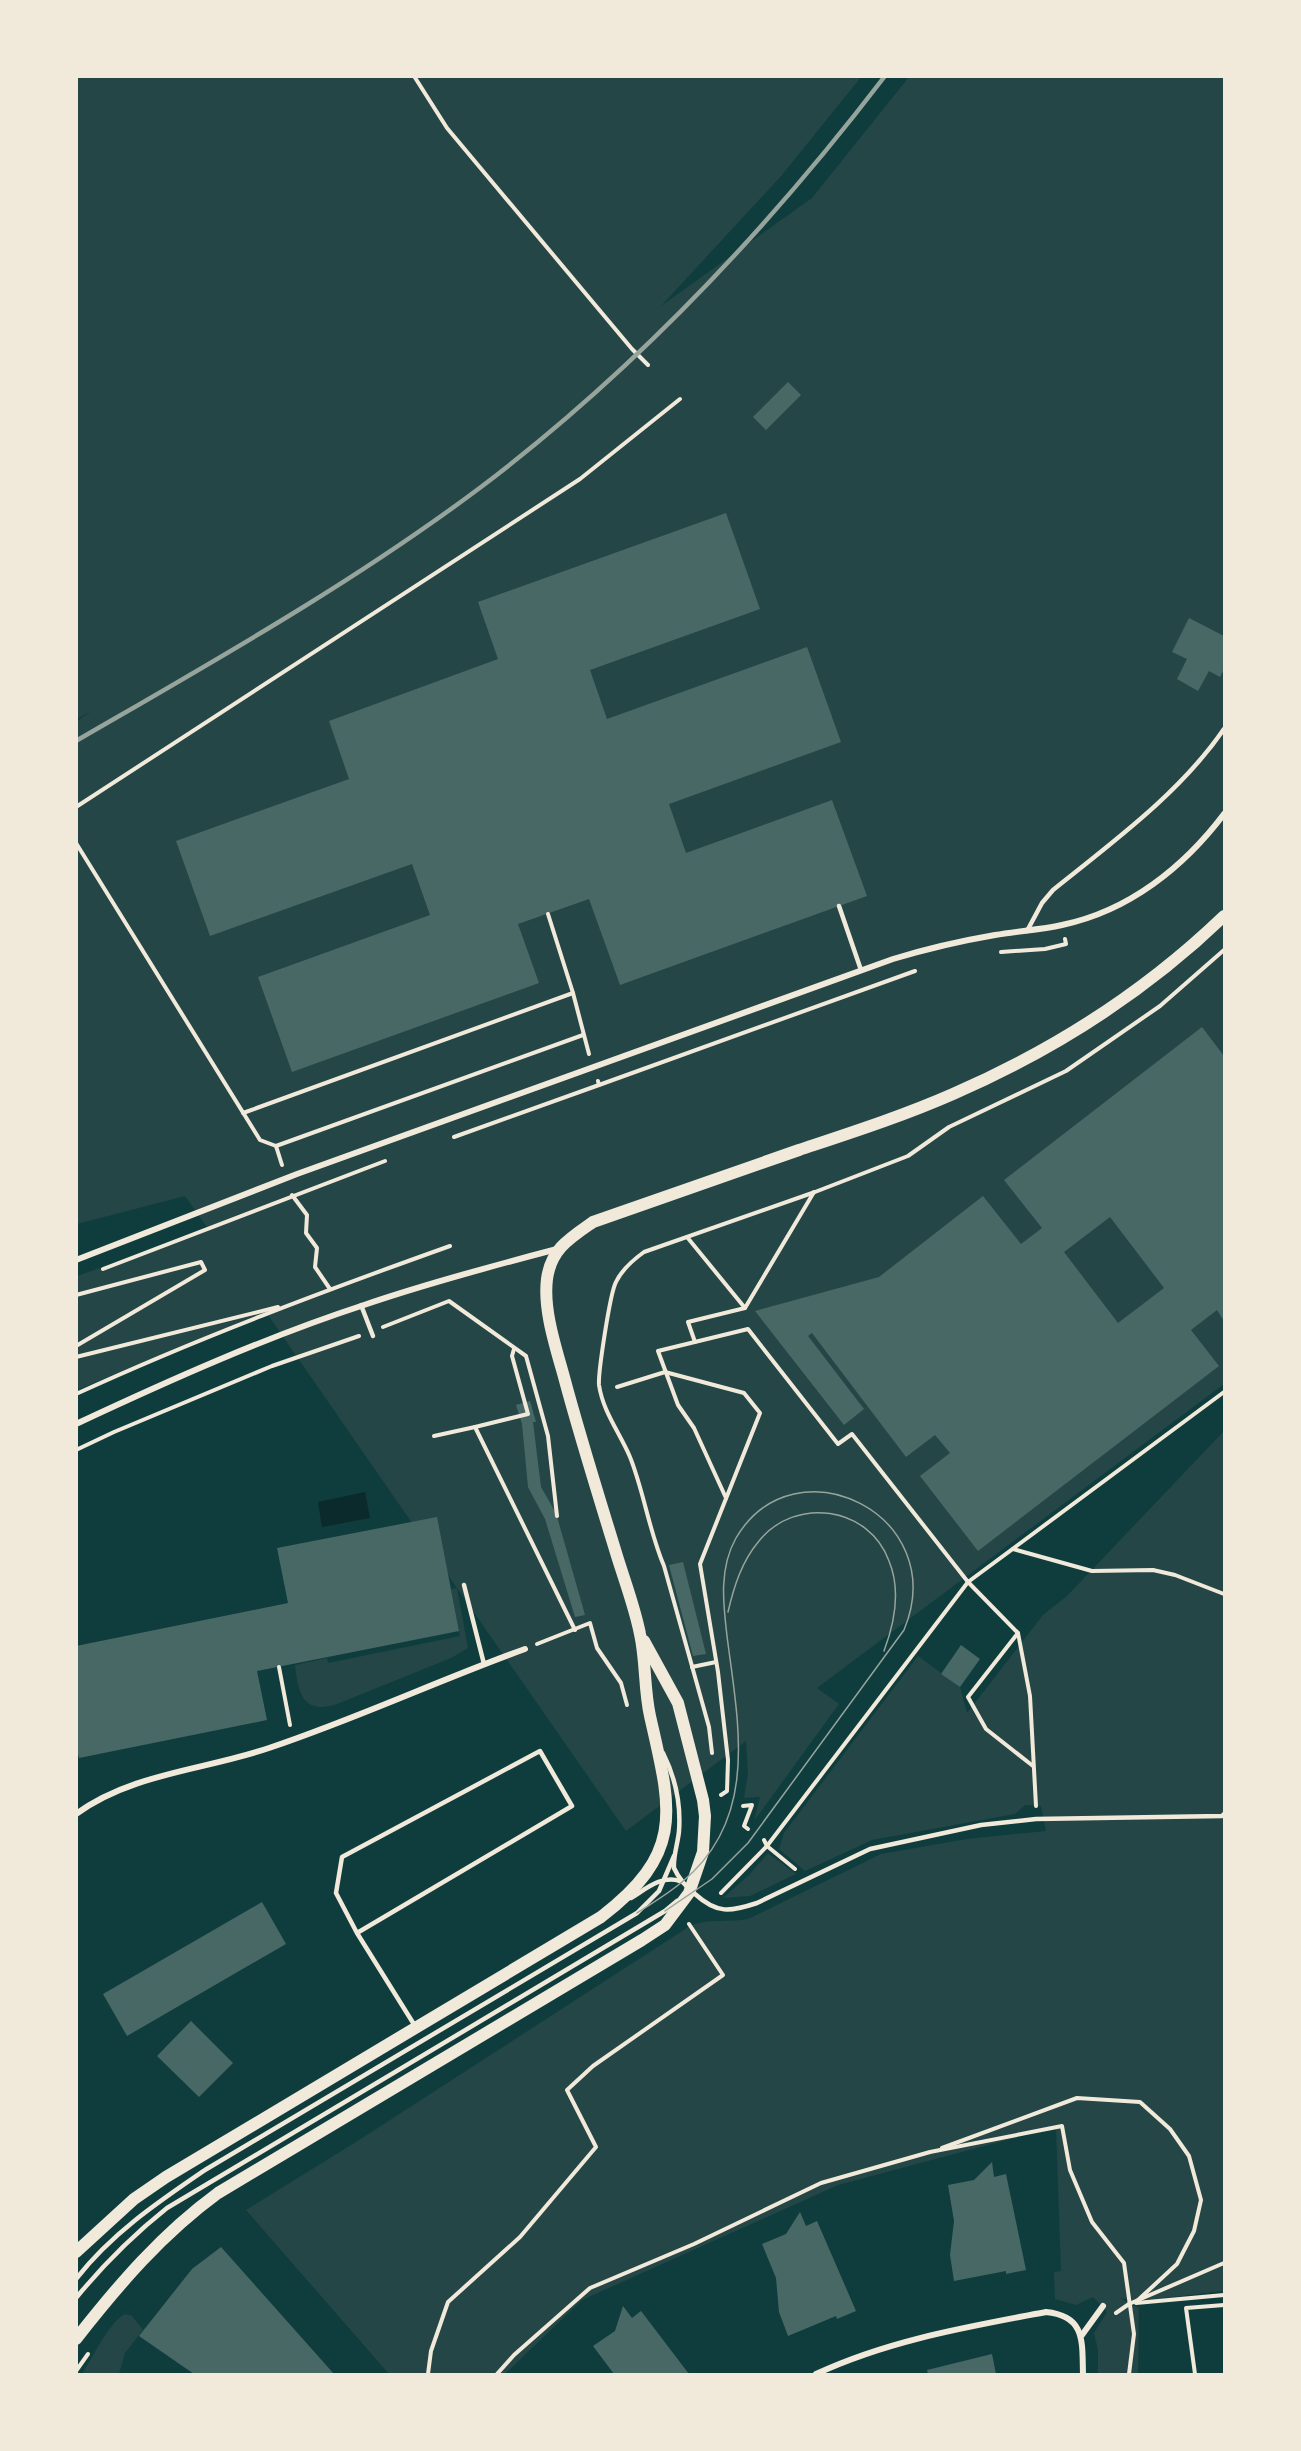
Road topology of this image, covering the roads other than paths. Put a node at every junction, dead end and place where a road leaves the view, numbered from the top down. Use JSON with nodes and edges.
{"nodes":[{"id":1,"x":1224,"y":729,"type":"edge"},
{"id":2,"x":1224,"y":814,"type":"edge"},
{"id":3,"x":839,"y":906,"type":"dead end"},
{"id":4,"x":1224,"y":916,"type":"edge"},
{"id":5,"x":1027,"y":931,"type":"junction"},
{"id":6,"x":861,"y":970,"type":"junction"},
{"id":7,"x":557,"y":1249,"type":"junction"},
{"id":8,"x":76,"y":1260,"type":"edge"},
{"id":9,"x":361,"y":1305,"type":"junction"},
{"id":10,"x":372,"y":1334,"type":"road end"},
{"id":11,"x":76,"y":1424,"type":"edge"},
{"id":12,"x":464,"y":1585,"type":"dead end"},
{"id":13,"x":640,"y":1635,"type":"junction"},
{"id":14,"x":525,"y":1648,"type":"road end"},
{"id":15,"x":484,"y":1664,"type":"junction"},
{"id":16,"x":657,"y":1739,"type":"junction"},
{"id":17,"x":76,"y":1814,"type":"edge"},
{"id":18,"x":1224,"y":1814,"type":"edge"},
{"id":19,"x":674,"y":1856,"type":"junction"},
{"id":20,"x":663,"y":1880,"type":"junction"},
{"id":21,"x":689,"y":1885,"type":"junction"},
{"id":22,"x":601,"y":1917,"type":"junction"},
{"id":23,"x":357,"y":1934,"type":"junction"},
{"id":24,"x":416,"y":2029,"type":"junction"},
{"id":25,"x":76,"y":2252,"type":"edge"},
{"id":26,"x":76,"y":2279,"type":"edge"},
{"id":27,"x":76,"y":2298,"type":"edge"},
{"id":28,"x":1103,"y":2306,"type":"dead end"},
{"id":29,"x":1082,"y":2335,"type":"junction"},
{"id":30,"x":76,"y":2339,"type":"edge"},
{"id":31,"x":816,"y":2374,"type":"edge"},
{"id":32,"x":1083,"y":2374,"type":"edge"}],
"edges":[{"from":1,"to":5,"type":"lane"},
{"from":2,"to":5,"type":"street"},
{"from":3,"to":6,"type":"lane"},
{"from":4,"to":7,"type":"main road"},
{"from":5,"to":6,"type":"street"},
{"from":6,"to":8,"type":"street"},
{"from":7,"to":9,"type":"street"},
{"from":7,"to":13,"type":"main road"},
{"from":9,"to":10,"type":"lane"},
{"from":9,"to":11,"type":"street"},
{"from":12,"to":15,"type":"lane"},
{"from":13,"to":16,"type":"main road"},
{"from":13,"to":21,"type":"main road"},
{"from":14,"to":15,"type":"street"},
{"from":15,"to":17,"type":"street"},
{"from":16,"to":19,"type":"lane"},
{"from":16,"to":22,"type":"main road"},
{"from":18,"to":21,"type":"lane"},
{"from":19,"to":20,"type":"lane"},
{"from":19,"to":21,"type":"lane"},
{"from":20,"to":21,"type":"lane"},
{"from":20,"to":22,"type":"lane"},
{"from":20,"to":26,"type":"lane"},
{"from":21,"to":27,"type":"lane"},
{"from":21,"to":30,"type":"main road"},
{"from":22,"to":24,"type":"main road"},
{"from":23,"to":23,"type":"lane"},
{"from":23,"to":24,"type":"lane"},
{"from":24,"to":25,"type":"main road"},
{"from":28,"to":29,"type":"street"},
{"from":29,"to":31,"type":"street"},
{"from":29,"to":32,"type":"street"}]}
